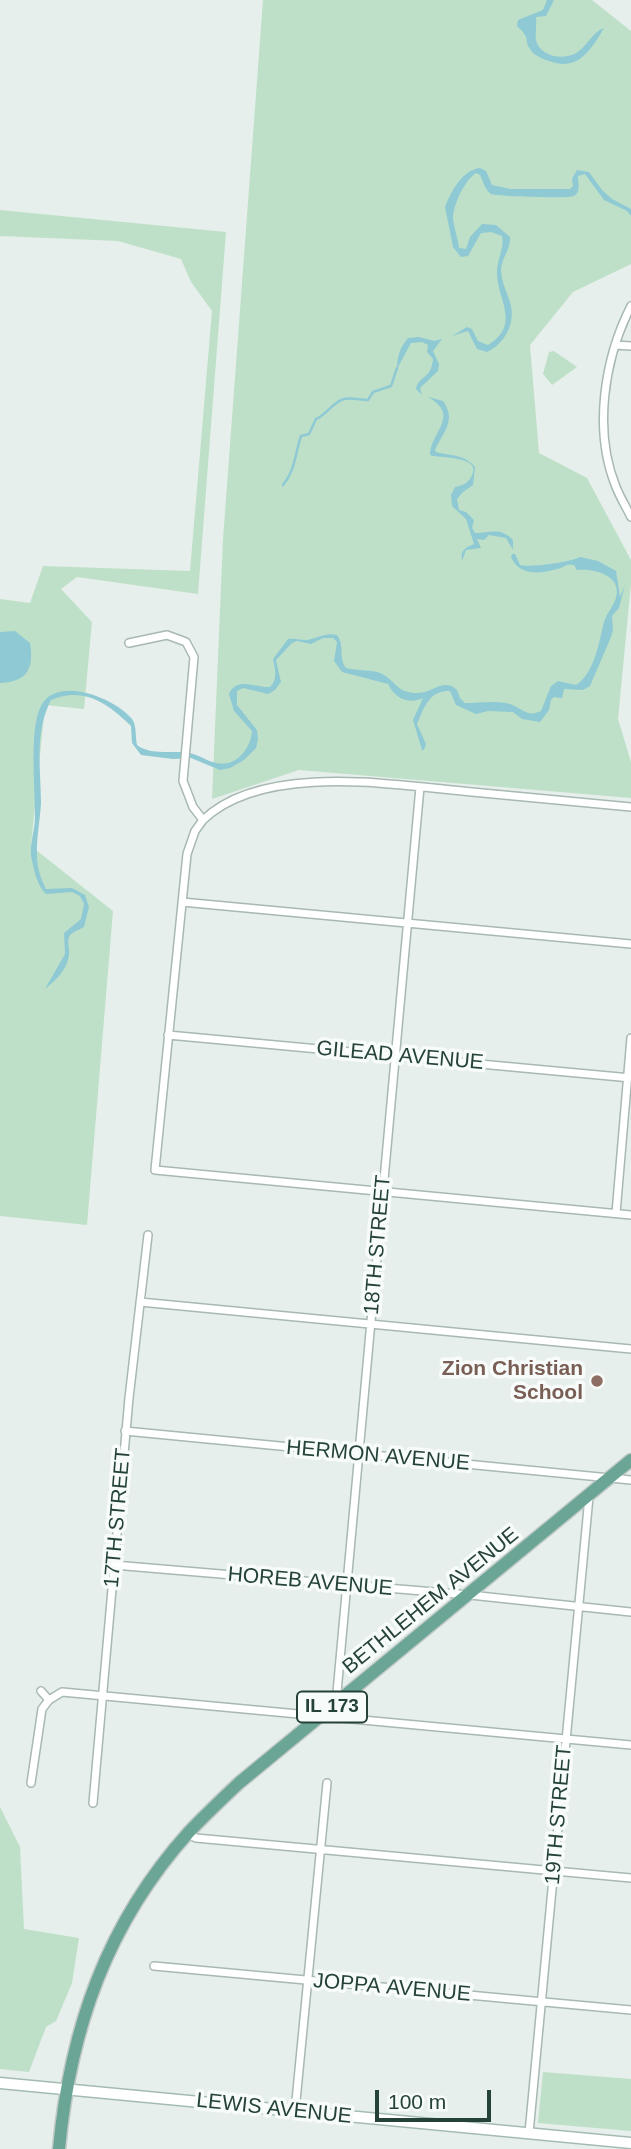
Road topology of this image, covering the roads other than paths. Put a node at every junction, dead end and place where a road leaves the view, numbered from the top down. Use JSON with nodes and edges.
{"nodes":[{"id":1,"x":631,"y":306,"type":"edge"},
{"id":2,"x":615,"y":345,"type":"junction"},
{"id":3,"x":631,"y":346,"type":"edge"},
{"id":4,"x":628,"y":503,"type":"edge"},
{"id":5,"x":631,"y":517,"type":"edge"},
{"id":6,"x":129,"y":643,"type":"dead end"},
{"id":7,"x":420,"y":787,"type":"junction"},
{"id":8,"x":631,"y":807,"type":"edge"},
{"id":9,"x":203,"y":820,"type":"junction"},
{"id":10,"x":182,"y":901,"type":"junction"},
{"id":11,"x":407,"y":923,"type":"junction"},
{"id":12,"x":631,"y":944,"type":"edge"},
{"id":13,"x":168,"y":1035,"type":"junction"},
{"id":14,"x":631,"y":1038,"type":"edge"},
{"id":15,"x":395,"y":1056,"type":"junction"},
{"id":16,"x":629,"y":1078,"type":"edge"},
{"id":17,"x":383,"y":1191,"type":"junction"},
{"id":18,"x":616,"y":1213,"type":"junction"},
{"id":19,"x":631,"y":1215,"type":"edge"},
{"id":20,"x":148,"y":1235,"type":"dead end"},
{"id":21,"x":140,"y":1302,"type":"junction"},
{"id":22,"x":370,"y":1324,"type":"junction"},
{"id":23,"x":631,"y":1349,"type":"edge"},
{"id":24,"x":125,"y":1431,"type":"junction"},
{"id":25,"x":358,"y":1454,"type":"junction"},
{"id":26,"x":631,"y":1460,"type":"edge"},
{"id":27,"x":611,"y":1478,"type":"junction"},
{"id":28,"x":631,"y":1480,"type":"edge"},
{"id":29,"x":589,"y":1496,"type":"junction"},
{"id":30,"x":114,"y":1565,"type":"junction"},
{"id":31,"x":346,"y":1585,"type":"junction"},
{"id":32,"x":470,"y":1595,"type":"junction"},
{"id":33,"x":580,"y":1607,"type":"junction"},
{"id":34,"x":631,"y":1612,"type":"edge"},
{"id":35,"x":41,"y":1691,"type":"dead end"},
{"id":36,"x":102,"y":1697,"type":"junction"},
{"id":37,"x":49,"y":1700,"type":"junction"},
{"id":38,"x":335,"y":1703,"type":"junction"},
{"id":39,"x":321,"y":1716,"type":"junction"},
{"id":40,"x":566,"y":1739,"type":"junction"},
{"id":41,"x":631,"y":1745,"type":"edge"},
{"id":42,"x":31,"y":1783,"type":"dead end"},
{"id":43,"x":327,"y":1783,"type":"dead end"},
{"id":44,"x":93,"y":1803,"type":"dead end"},
{"id":45,"x":188,"y":1834,"type":"junction"},
{"id":46,"x":321,"y":1850,"type":"junction"},
{"id":47,"x":553,"y":1871,"type":"junction"},
{"id":48,"x":631,"y":1878,"type":"edge"},
{"id":49,"x":154,"y":1966,"type":"dead end"},
{"id":50,"x":308,"y":1980,"type":"junction"},
{"id":51,"x":541,"y":2002,"type":"junction"},
{"id":52,"x":631,"y":2010,"type":"edge"},
{"id":53,"x":0,"y":2082,"type":"edge"},
{"id":54,"x":65,"y":2088,"type":"junction"},
{"id":55,"x":295,"y":2111,"type":"junction"},
{"id":56,"x":529,"y":2133,"type":"junction"},
{"id":57,"x":631,"y":2143,"type":"edge"},
{"id":58,"x":58,"y":2149,"type":"edge"}],
"edges":[{"from":1,"to":2,"type":"street"},
{"from":2,"to":3,"type":"street"},
{"from":2,"to":4,"type":"street"},
{"from":4,"to":5,"type":"street"},
{"from":6,"to":9,"type":"street"},
{"from":7,"to":8,"type":"street"},
{"from":7,"to":9,"type":"street"},
{"from":7,"to":11,"type":"street","name":"18TH STREET"},
{"from":9,"to":10,"type":"street"},
{"from":10,"to":11,"type":"street"},
{"from":10,"to":13,"type":"street"},
{"from":11,"to":12,"type":"street"},
{"from":11,"to":15,"type":"street","name":"18TH STREET"},
{"from":13,"to":15,"type":"street","name":"GILEAD AVENUE"},
{"from":13,"to":17,"type":"street"},
{"from":14,"to":16,"type":"street"},
{"from":15,"to":16,"type":"street","name":"GILEAD AVENUE"},
{"from":15,"to":17,"type":"street","name":"18TH STREET"},
{"from":16,"to":18,"type":"street"},
{"from":17,"to":18,"type":"street"},
{"from":17,"to":22,"type":"street","name":"18TH STREET"},
{"from":18,"to":19,"type":"street"},
{"from":20,"to":21,"type":"street","name":"17TH STREET"},
{"from":21,"to":22,"type":"street"},
{"from":21,"to":24,"type":"street","name":"17TH STREET"},
{"from":22,"to":23,"type":"street"},
{"from":22,"to":25,"type":"street","name":"18TH STREET"},
{"from":24,"to":25,"type":"street","name":"HERMON AVENUE"},
{"from":24,"to":30,"type":"street","name":"17TH STREET"},
{"from":25,"to":27,"type":"street","name":"HERMON AVENUE"},
{"from":25,"to":31,"type":"street","name":"18TH STREET"},
{"from":26,"to":27,"type":"main road","name":"BETHLEHEM AVENUE","number":"IL 173"},
{"from":27,"to":28,"type":"street","name":"HERMON AVENUE"},
{"from":27,"to":29,"type":"main road","name":"BETHLEHEM AVENUE","number":"IL 173"},
{"from":29,"to":32,"type":"main road","name":"BETHLEHEM AVENUE","number":"IL 173"},
{"from":29,"to":33,"type":"street","name":"19TH STREET"},
{"from":30,"to":31,"type":"street","name":"HOREB AVENUE"},
{"from":30,"to":36,"type":"street","name":"17TH STREET"},
{"from":31,"to":32,"type":"street","name":"HOREB AVENUE"},
{"from":31,"to":38,"type":"street","name":"18TH STREET"},
{"from":32,"to":33,"type":"street","name":"HOREB AVENUE"},
{"from":32,"to":38,"type":"main road","name":"BETHLEHEM AVENUE","number":"IL 173"},
{"from":33,"to":34,"type":"street","name":"HOREB AVENUE"},
{"from":33,"to":40,"type":"street","name":"19TH STREET"},
{"from":35,"to":37,"type":"street"},
{"from":36,"to":37,"type":"street"},
{"from":36,"to":39,"type":"street"},
{"from":36,"to":44,"type":"street","name":"17TH STREET"},
{"from":37,"to":42,"type":"street"},
{"from":38,"to":39,"type":"main road","name":"BETHLEHEM AVENUE","number":"IL 173"},
{"from":39,"to":40,"type":"street"},
{"from":39,"to":45,"type":"main road","name":"BETHLEHEM AVENUE","number":"IL 173"},
{"from":40,"to":41,"type":"street"},
{"from":40,"to":47,"type":"street","name":"19TH STREET"},
{"from":43,"to":46,"type":"street"},
{"from":45,"to":46,"type":"street"},
{"from":45,"to":54,"type":"main road","name":"BETHLEHEM AVENUE","number":"IL 173"},
{"from":46,"to":47,"type":"street"},
{"from":46,"to":50,"type":"street"},
{"from":47,"to":48,"type":"street"},
{"from":47,"to":51,"type":"street","name":"19TH STREET"},
{"from":49,"to":50,"type":"street","name":"JOPPA AVENUE"},
{"from":50,"to":51,"type":"street","name":"JOPPA AVENUE"},
{"from":50,"to":55,"type":"street"},
{"from":51,"to":52,"type":"street","name":"JOPPA AVENUE"},
{"from":51,"to":56,"type":"street","name":"19TH STREET"},
{"from":53,"to":54,"type":"main road","name":"LEWIS AVENUE"},
{"from":54,"to":55,"type":"main road","name":"LEWIS AVENUE"},
{"from":54,"to":58,"type":"main road","number":"IL 173"},
{"from":55,"to":56,"type":"main road","name":"LEWIS AVENUE"},
{"from":56,"to":57,"type":"main road","name":"LEWIS AVENUE"}]}
